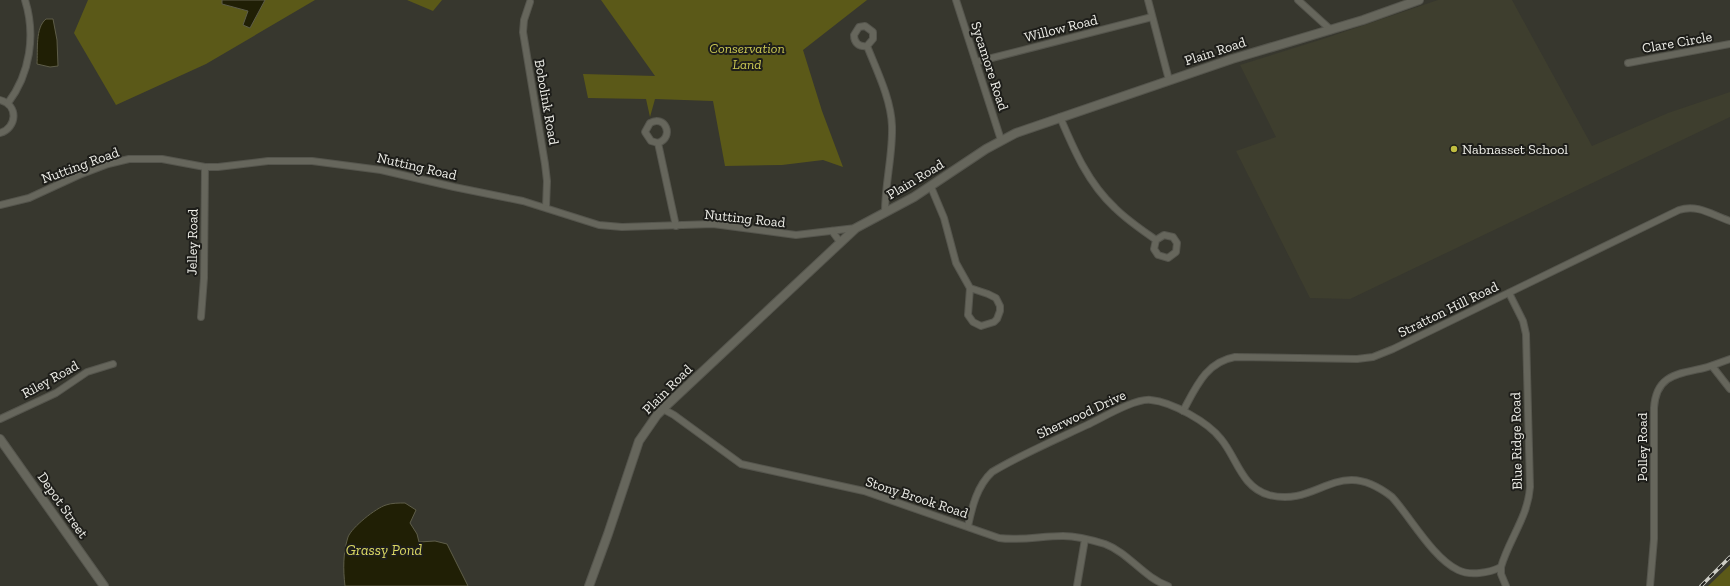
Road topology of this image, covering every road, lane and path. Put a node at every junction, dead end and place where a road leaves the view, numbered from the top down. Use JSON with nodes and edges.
{"nodes":[{"id":1,"x":25,"y":0,"type":"edge"},
{"id":2,"x":956,"y":0,"type":"edge"},
{"id":3,"x":1148,"y":0,"type":"edge"},
{"id":4,"x":1298,"y":0,"type":"edge"},
{"id":5,"x":1419,"y":0,"type":"edge"},
{"id":6,"x":530,"y":2,"type":"dead end"},
{"id":7,"x":1152,"y":17,"type":"junction"},
{"id":8,"x":1331,"y":30,"type":"junction"},
{"id":9,"x":1730,"y":44,"type":"edge"},
{"id":10,"x":867,"y":46,"type":"dead end"},
{"id":11,"x":976,"y":62,"type":"junction"},
{"id":12,"x":1628,"y":63,"type":"dead end"},
{"id":13,"x":1169,"y":80,"type":"junction"},
{"id":14,"x":0,"y":100,"type":"edge"},
{"id":15,"x":8,"y":103,"type":"junction"},
{"id":16,"x":1060,"y":117,"type":"junction"},
{"id":17,"x":0,"y":133,"type":"edge"},
{"id":18,"x":1001,"y":140,"type":"junction"},
{"id":19,"x":658,"y":142,"type":"dead end"},
{"id":20,"x":205,"y":167,"type":"junction"},
{"id":21,"x":931,"y":187,"type":"junction"},
{"id":22,"x":0,"y":205,"type":"edge"},
{"id":23,"x":546,"y":207,"type":"junction"},
{"id":24,"x":886,"y":212,"type":"junction"},
{"id":25,"x":1730,"y":221,"type":"edge"},
{"id":26,"x":676,"y":226,"type":"junction"},
{"id":27,"x":856,"y":228,"type":"junction"},
{"id":28,"x":832,"y":232,"type":"junction"},
{"id":29,"x":1156,"y":240,"type":"dead end"},
{"id":30,"x":840,"y":242,"type":"junction"},
{"id":31,"x":970,"y":288,"type":"junction"},
{"id":32,"x":1509,"y":293,"type":"junction"},
{"id":33,"x":201,"y":317,"type":"dead end"},
{"id":34,"x":1730,"y":359,"type":"edge"},
{"id":35,"x":113,"y":364,"type":"dead end"},
{"id":36,"x":1712,"y":366,"type":"junction"},
{"id":37,"x":1730,"y":389,"type":"edge"},
{"id":38,"x":663,"y":409,"type":"junction"},
{"id":39,"x":1183,"y":411,"type":"junction"},
{"id":40,"x":0,"y":419,"type":"edge"},
{"id":41,"x":0,"y":440,"type":"edge"},
{"id":42,"x":968,"y":526,"type":"junction"},
{"id":43,"x":1085,"y":539,"type":"junction"},
{"id":44,"x":1501,"y":567,"type":"junction"},
{"id":45,"x":104,"y":586,"type":"edge"},
{"id":46,"x":589,"y":586,"type":"edge"},
{"id":47,"x":1076,"y":586,"type":"edge"},
{"id":48,"x":1168,"y":586,"type":"edge"},
{"id":49,"x":1506,"y":586,"type":"edge"},
{"id":50,"x":1650,"y":586,"type":"edge"}],
"edges":[{"from":1,"to":15,"type":"street"},
{"from":2,"to":11,"type":"street","name":"Sycamore Road"},
{"from":3,"to":7,"type":"street"},
{"from":4,"to":8,"type":"street"},
{"from":5,"to":8,"type":"main road","name":"Plain Road"},
{"from":6,"to":23,"type":"street","name":"Bobolink Road"},
{"from":7,"to":11,"type":"street","name":"Willow Road"},
{"from":7,"to":13,"type":"street"},
{"from":8,"to":13,"type":"main road","name":"Plain Road"},
{"from":9,"to":12,"type":"street","name":"Clare Circle"},
{"from":10,"to":24,"type":"street"},
{"from":11,"to":18,"type":"street","name":"Sycamore Road"},
{"from":13,"to":16,"type":"main road","name":"Plain Road"},
{"from":14,"to":15,"type":"street"},
{"from":15,"to":17,"type":"street"},
{"from":16,"to":18,"type":"main road","name":"Plain Road"},
{"from":16,"to":29,"type":"street"},
{"from":18,"to":21,"type":"main road","name":"Plain Road"},
{"from":19,"to":26,"type":"street"},
{"from":20,"to":22,"type":"street","name":"Nutting Road"},
{"from":20,"to":23,"type":"street","name":"Nutting Road"},
{"from":20,"to":33,"type":"street","name":"Jelley Road"},
{"from":21,"to":24,"type":"main road","name":"Plain Road"},
{"from":21,"to":31,"type":"street"},
{"from":23,"to":26,"type":"street","name":"Nutting Road"},
{"from":24,"to":27,"type":"main road","name":"Plain Road"},
{"from":25,"to":32,"type":"street","name":"Stratton Hill Road"},
{"from":26,"to":28,"type":"street","name":"Nutting Road"},
{"from":27,"to":28,"type":"street","name":"Nutting Road"},
{"from":27,"to":30,"type":"main road","name":"Plain Road"},
{"from":28,"to":30,"type":"street"},
{"from":30,"to":38,"type":"main road","name":"Plain Road"},
{"from":31,"to":31,"type":"street"},
{"from":32,"to":39,"type":"street","name":"Stratton Hill Road"},
{"from":32,"to":44,"type":"street","name":"Blue Ridge Road"},
{"from":34,"to":36,"type":"street","name":"Polley Road"},
{"from":35,"to":40,"type":"street","name":"Riley Road"},
{"from":36,"to":37,"type":"street"},
{"from":36,"to":50,"type":"street","name":"Polley Road"},
{"from":38,"to":42,"type":"street","name":"Stony Brook Road"},
{"from":38,"to":46,"type":"main road","name":"Plain Road"},
{"from":39,"to":42,"type":"street","name":"Sherwood Drive"},
{"from":39,"to":44,"type":"street","name":"Sherwood Drive"},
{"from":41,"to":45,"type":"main road","name":"Depot Street"},
{"from":42,"to":43,"type":"street","name":"Stony Brook Road"},
{"from":43,"to":47,"type":"street"},
{"from":43,"to":48,"type":"street","name":"Stony Brook Road"},
{"from":44,"to":49,"type":"street"}]}
